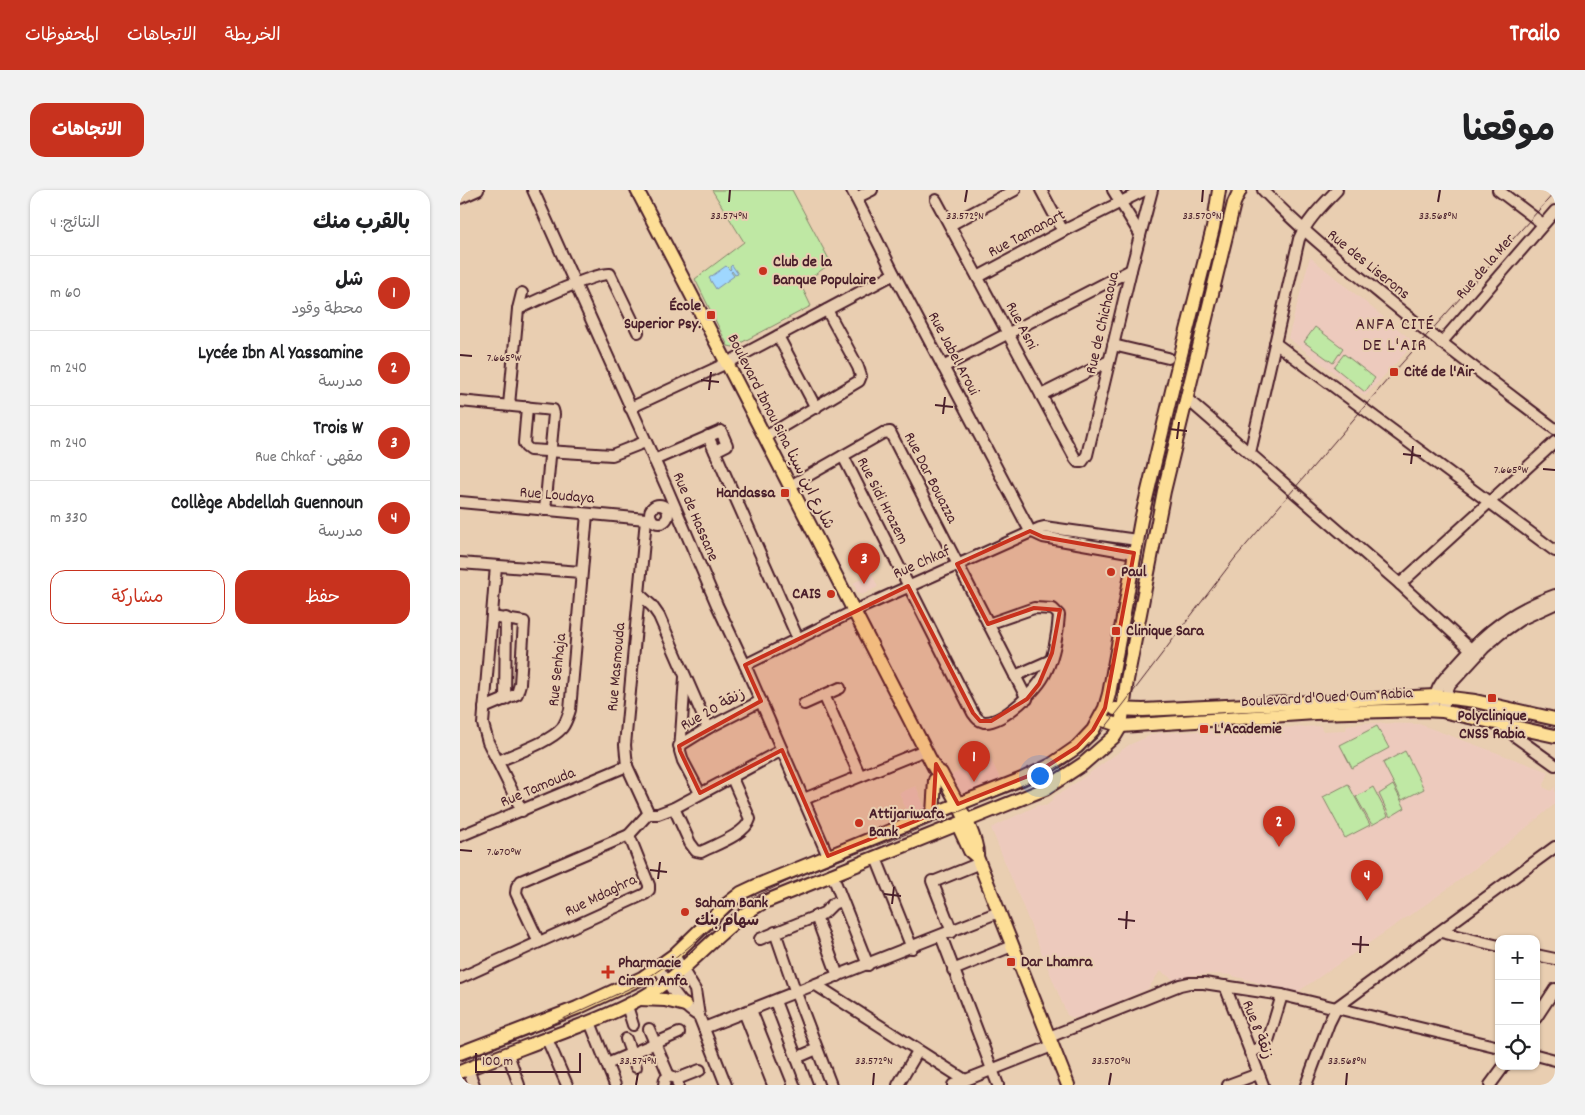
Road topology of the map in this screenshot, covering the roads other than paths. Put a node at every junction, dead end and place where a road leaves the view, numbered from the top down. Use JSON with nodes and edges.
{"nodes":[{"id":1,"x":478,"y":190,"type":"edge"},
{"id":2,"x":535,"y":190,"type":"edge"},
{"id":3,"x":637,"y":190,"type":"edge"},
{"id":4,"x":872,"y":190,"type":"edge"},
{"id":5,"x":1015,"y":190,"type":"edge"},
{"id":6,"x":1041,"y":190,"type":"edge"},
{"id":7,"x":1113,"y":190,"type":"edge"},
{"id":8,"x":1144,"y":190,"type":"edge"},
{"id":9,"x":1152,"y":190,"type":"edge"},
{"id":10,"x":1240,"y":190,"type":"edge"},
{"id":11,"x":1263,"y":190,"type":"edge"},
{"id":12,"x":1337,"y":190,"type":"edge"},
{"id":13,"x":1498,"y":190,"type":"edge"},
{"id":14,"x":1221,"y":193,"type":"edge"},
{"id":15,"x":854,"y":194,"type":"edge"},
{"id":16,"x":460,"y":198,"type":"edge"},
{"id":17,"x":936,"y":200,"type":"dead end"},
{"id":18,"x":1120,"y":202,"type":"junction"},
{"id":19,"x":1555,"y":211,"type":"edge"},
{"id":20,"x":1544,"y":224,"type":"junction"},
{"id":21,"x":950,"y":225,"type":"junction"},
{"id":22,"x":1303,"y":230,"type":"junction"},
{"id":23,"x":1064,"y":231,"type":"junction"},
{"id":24,"x":1140,"y":234,"type":"junction"},
{"id":25,"x":1131,"y":270,"type":"junction"},
{"id":26,"x":894,"y":274,"type":"junction"},
{"id":27,"x":978,"y":277,"type":"junction"},
{"id":28,"x":576,"y":284,"type":"junction"},
{"id":29,"x":522,"y":293,"type":"dead end"},
{"id":30,"x":518,"y":308,"type":"junction"},
{"id":31,"x":827,"y":310,"type":"junction"},
{"id":32,"x":638,"y":332,"type":"dead end"},
{"id":33,"x":1008,"y":333,"type":"junction"},
{"id":34,"x":778,"y":336,"type":"junction"},
{"id":35,"x":1275,"y":343,"type":"junction"},
{"id":36,"x":1441,"y":343,"type":"junction"},
{"id":37,"x":1113,"y":345,"type":"junction"},
{"id":38,"x":1168,"y":358,"type":"dead end"},
{"id":39,"x":1109,"y":361,"type":"junction"},
{"id":40,"x":727,"y":363,"type":"junction"},
{"id":41,"x":943,"y":367,"type":"junction"},
{"id":42,"x":1041,"y":395,"type":"junction"},
{"id":43,"x":1186,"y":398,"type":"junction"},
{"id":44,"x":460,"y":401,"type":"edge"},
{"id":45,"x":509,"y":405,"type":"junction"},
{"id":46,"x":527,"y":407,"type":"junction"},
{"id":47,"x":630,"y":408,"type":"junction"},
{"id":48,"x":816,"y":408,"type":"junction"},
{"id":49,"x":1555,"y":429,"type":"edge"},
{"id":50,"x":765,"y":437,"type":"junction"},
{"id":51,"x":646,"y":442,"type":"junction"},
{"id":52,"x":1555,"y":442,"type":"edge"},
{"id":53,"x":711,"y":443,"type":"junction"},
{"id":54,"x":550,"y":451,"type":"junction"},
{"id":55,"x":1250,"y":453,"type":"junction"},
{"id":56,"x":842,"y":456,"type":"junction"},
{"id":57,"x":654,"y":460,"type":"junction"},
{"id":58,"x":1082,"y":462,"type":"joint"},
{"id":59,"x":790,"y":486,"type":"junction"},
{"id":60,"x":460,"y":502,"type":"edge"},
{"id":61,"x":1489,"y":502,"type":"junction"},
{"id":62,"x":671,"y":509,"type":"junction"},
{"id":63,"x":544,"y":510,"type":"junction"},
{"id":64,"x":587,"y":514,"type":"junction"},
{"id":65,"x":648,"y":518,"type":"junction"},
{"id":66,"x":1030,"y":531,"type":"junction"},
{"id":67,"x":1137,"y":540,"type":"junction"},
{"id":68,"x":1555,"y":551,"type":"edge"},
{"id":69,"x":1134,"y":553,"type":"junction"},
{"id":70,"x":460,"y":563,"type":"edge"},
{"id":71,"x":957,"y":564,"type":"junction"},
{"id":72,"x":496,"y":566,"type":"junction"},
{"id":73,"x":581,"y":572,"type":"junction"},
{"id":74,"x":1400,"y":584,"type":"junction"},
{"id":75,"x":908,"y":586,"type":"junction"},
{"id":76,"x":639,"y":594,"type":"junction"},
{"id":77,"x":1555,"y":595,"type":"edge"},
{"id":78,"x":1555,"y":604,"type":"edge"},
{"id":79,"x":854,"y":611,"type":"junction"},
{"id":80,"x":492,"y":617,"type":"junction"},
{"id":81,"x":506,"y":618,"type":"junction"},
{"id":82,"x":988,"y":624,"type":"junction"},
{"id":83,"x":798,"y":639,"type":"junction"},
{"id":84,"x":1474,"y":652,"type":"junction"},
{"id":85,"x":1049,"y":662,"type":"junction"},
{"id":86,"x":746,"y":665,"type":"junction"},
{"id":87,"x":685,"y":675,"type":"junction"},
{"id":88,"x":1015,"y":676,"type":"junction"},
{"id":89,"x":840,"y":688,"type":"dead end"},
{"id":90,"x":824,"y":696,"type":"junction"},
{"id":91,"x":1440,"y":697,"type":"junction"},
{"id":92,"x":1027,"y":699,"type":"junction"},
{"id":93,"x":505,"y":700,"type":"junction"},
{"id":94,"x":761,"y":700,"type":"junction"},
{"id":95,"x":804,"y":704,"type":"dead end"},
{"id":96,"x":484,"y":708,"type":"junction"},
{"id":97,"x":1123,"y":710,"type":"junction"},
{"id":98,"x":1437,"y":710,"type":"junction"},
{"id":99,"x":1102,"y":714,"type":"junction"},
{"id":100,"x":1555,"y":719,"type":"edge"},
{"id":101,"x":1504,"y":725,"type":"junction"},
{"id":102,"x":1121,"y":726,"type":"junction"},
{"id":103,"x":708,"y":728,"type":"junction"},
{"id":104,"x":1555,"y":736,"type":"edge"},
{"id":105,"x":679,"y":746,"type":"junction"},
{"id":106,"x":782,"y":750,"type":"junction"},
{"id":107,"x":925,"y":750,"type":"junction"},
{"id":108,"x":498,"y":762,"type":"junction"},
{"id":109,"x":1555,"y":765,"type":"edge"},
{"id":110,"x":627,"y":766,"type":"junction"},
{"id":111,"x":935,"y":774,"type":"junction"},
{"id":112,"x":860,"y":776,"type":"junction"},
{"id":113,"x":732,"y":778,"type":"junction"},
{"id":114,"x":700,"y":793,"type":"junction"},
{"id":115,"x":804,"y":799,"type":"junction"},
{"id":116,"x":954,"y":806,"type":"junction"},
{"id":117,"x":674,"y":808,"type":"junction"},
{"id":118,"x":522,"y":811,"type":"junction"},
{"id":119,"x":649,"y":814,"type":"junction"},
{"id":120,"x":933,"y":814,"type":"junction"},
{"id":121,"x":961,"y":822,"type":"junction"},
{"id":122,"x":629,"y":835,"type":"junction"},
{"id":123,"x":460,"y":836,"type":"edge"},
{"id":124,"x":1555,"y":847,"type":"edge"},
{"id":125,"x":828,"y":856,"type":"junction"},
{"id":126,"x":876,"y":858,"type":"junction"},
{"id":127,"x":978,"y":860,"type":"junction"},
{"id":128,"x":832,"y":874,"type":"junction"},
{"id":129,"x":842,"y":901,"type":"junction"},
{"id":130,"x":999,"y":912,"type":"junction"},
{"id":131,"x":816,"y":916,"type":"junction"},
{"id":132,"x":775,"y":932,"type":"junction"},
{"id":133,"x":952,"y":932,"type":"junction"},
{"id":134,"x":1441,"y":932,"type":"junction"},
{"id":135,"x":941,"y":936,"type":"junction"},
{"id":136,"x":760,"y":939,"type":"dead end"},
{"id":137,"x":539,"y":942,"type":"junction"},
{"id":138,"x":1495,"y":945,"type":"edge"},
{"id":139,"x":1012,"y":946,"type":"junction"},
{"id":140,"x":912,"y":948,"type":"junction"},
{"id":141,"x":674,"y":955,"type":"junction"},
{"id":142,"x":1540,"y":956,"type":"edge"},
{"id":143,"x":1555,"y":959,"type":"edge"},
{"id":144,"x":868,"y":965,"type":"junction"},
{"id":145,"x":658,"y":968,"type":"junction"},
{"id":146,"x":684,"y":969,"type":"junction"},
{"id":147,"x":953,"y":970,"type":"junction"},
{"id":148,"x":838,"y":976,"type":"junction"},
{"id":149,"x":460,"y":978,"type":"edge"},
{"id":150,"x":667,"y":982,"type":"junction"},
{"id":151,"x":816,"y":985,"type":"junction"},
{"id":152,"x":1225,"y":986,"type":"junction"},
{"id":153,"x":1555,"y":989,"type":"edge"},
{"id":154,"x":1357,"y":992,"type":"junction"},
{"id":155,"x":796,"y":993,"type":"junction"},
{"id":156,"x":1282,"y":995,"type":"junction"},
{"id":157,"x":640,"y":999,"type":"junction"},
{"id":158,"x":775,"y":1001,"type":"junction"},
{"id":159,"x":685,"y":1005,"type":"junction"},
{"id":160,"x":626,"y":1006,"type":"junction"},
{"id":161,"x":1337,"y":1007,"type":"junction"},
{"id":162,"x":747,"y":1011,"type":"junction"},
{"id":163,"x":1540,"y":1012,"type":"edge"},
{"id":164,"x":1360,"y":1013,"type":"junction"},
{"id":165,"x":699,"y":1016,"type":"junction"},
{"id":166,"x":590,"y":1022,"type":"junction"},
{"id":167,"x":633,"y":1025,"type":"dead end"},
{"id":168,"x":704,"y":1028,"type":"junction"},
{"id":169,"x":649,"y":1029,"type":"dead end"},
{"id":170,"x":679,"y":1034,"type":"dead end"},
{"id":171,"x":547,"y":1039,"type":"junction"},
{"id":172,"x":626,"y":1039,"type":"dead end"},
{"id":173,"x":1050,"y":1042,"type":"junction"},
{"id":174,"x":656,"y":1044,"type":"junction"},
{"id":175,"x":1495,"y":1046,"type":"edge"},
{"id":176,"x":817,"y":1049,"type":"junction"},
{"id":177,"x":918,"y":1051,"type":"junction"},
{"id":178,"x":1250,"y":1053,"type":"junction"},
{"id":179,"x":460,"y":1054,"type":"edge"},
{"id":180,"x":508,"y":1054,"type":"junction"},
{"id":181,"x":631,"y":1054,"type":"junction"},
{"id":182,"x":1540,"y":1056,"type":"edge"},
{"id":183,"x":796,"y":1058,"type":"junction"},
{"id":184,"x":1555,"y":1060,"type":"edge"},
{"id":185,"x":607,"y":1064,"type":"junction"},
{"id":186,"x":636,"y":1067,"type":"dead end"},
{"id":187,"x":700,"y":1070,"type":"dead end"},
{"id":188,"x":992,"y":1070,"type":"junction"},
{"id":189,"x":1501,"y":1070,"type":"edge"},
{"id":190,"x":464,"y":1071,"type":"edge"},
{"id":191,"x":1258,"y":1074,"type":"junction"},
{"id":192,"x":965,"y":1080,"type":"junction"},
{"id":193,"x":669,"y":1082,"type":"edge"},
{"id":194,"x":1066,"y":1084,"type":"edge"},
{"id":195,"x":474,"y":1085,"type":"edge"},
{"id":196,"x":519,"y":1085,"type":"edge"},
{"id":197,"x":567,"y":1085,"type":"edge"},
{"id":198,"x":615,"y":1085,"type":"edge"},
{"id":199,"x":726,"y":1085,"type":"edge"},
{"id":200,"x":773,"y":1085,"type":"edge"},
{"id":201,"x":781,"y":1085,"type":"edge"},
{"id":202,"x":808,"y":1085,"type":"edge"},
{"id":203,"x":831,"y":1085,"type":"edge"},
{"id":204,"x":898,"y":1085,"type":"edge"},
{"id":205,"x":953,"y":1085,"type":"edge"},
{"id":206,"x":998,"y":1085,"type":"edge"},
{"id":207,"x":1228,"y":1085,"type":"edge"},
{"id":208,"x":1263,"y":1085,"type":"edge"},
{"id":209,"x":1306,"y":1085,"type":"edge"},
{"id":210,"x":1490,"y":1085,"type":"edge"}],
"edges":[{"from":1,"to":16,"type":"street"},
{"from":2,"to":28,"type":"street","name":"Rue de Hassane"},
{"from":3,"to":40,"type":"main road","name":"Boulevard Ibnou Sina شارع ابن سينا"},
{"from":4,"to":15,"type":"street"},
{"from":5,"to":21,"type":"street"},
{"from":6,"to":23,"type":"street"},
{"from":7,"to":18,"type":"street"},
{"from":8,"to":18,"type":"street","name":"Rue Tamanart"},
{"from":9,"to":24,"type":"street","name":"Rue de Chichaoua"},
{"from":10,"to":43,"type":"main road"},
{"from":11,"to":22,"type":"street","name":"Rue des Liserons"},
{"from":12,"to":22,"type":"street"},
{"from":13,"to":20,"type":"street"},
{"from":14,"to":67,"type":"main road"},
{"from":15,"to":26,"type":"street","name":"Rue Jabel Aroui"},
{"from":17,"to":21,"type":"street","name":"Rue Asni"},
{"from":18,"to":23,"type":"street","name":"Rue Tamanart"},
{"from":18,"to":24,"type":"street"},
{"from":19,"to":20,"type":"street","name":"Rue de la Mer"},
{"from":20,"to":36,"type":"street","name":"Rue de la Mer"},
{"from":21,"to":27,"type":"street","name":"Rue Asni"},
{"from":22,"to":35,"type":"street"},
{"from":22,"to":36,"type":"street","name":"Rue des Liserons"},
{"from":23,"to":27,"type":"street","name":"Rue Tamanart"},
{"from":24,"to":25,"type":"street","name":"Rue de Chichaoua"},
{"from":25,"to":33,"type":"street"},
{"from":25,"to":37,"type":"street","name":"Rue de Chichaoua"},
{"from":26,"to":31,"type":"street"},
{"from":26,"to":41,"type":"street","name":"Rue Jabel Aroui"},
{"from":27,"to":33,"type":"street","name":"Rue Asni"},
{"from":28,"to":30,"type":"street"},
{"from":28,"to":32,"type":"street"},
{"from":28,"to":47,"type":"street","name":"Rue de Hassane"},
{"from":29,"to":30,"type":"street"},
{"from":30,"to":45,"type":"street"},
{"from":31,"to":34,"type":"street"},
{"from":31,"to":48,"type":"street"},
{"from":33,"to":41,"type":"street"},
{"from":33,"to":42,"type":"street","name":"Rue Asni"},
{"from":34,"to":40,"type":"street"},
{"from":34,"to":48,"type":"street"},
{"from":35,"to":55,"type":"street"},
{"from":35,"to":61,"type":"street"},
{"from":36,"to":49,"type":"street","name":"Rue des Liserons"},
{"from":37,"to":38,"type":"street"},
{"from":37,"to":39,"type":"street","name":"Rue de Chichaoua"},
{"from":39,"to":42,"type":"street"},
{"from":39,"to":58,"type":"street","name":"Rue de Chichaoua"},
{"from":40,"to":47,"type":"street"},
{"from":40,"to":50,"type":"main road","name":"Boulevard Ibnou Sina شارع ابن سينا"},
{"from":41,"to":66,"type":"street","name":"Rue Jabel Aroui"},
{"from":42,"to":58,"type":"street","name":"Rue Asni"},
{"from":43,"to":55,"type":"street"},
{"from":43,"to":97,"type":"main road"},
{"from":44,"to":45,"type":"street"},
{"from":45,"to":46,"type":"street"},
{"from":46,"to":54,"type":"street"},
{"from":46,"to":54,"type":"street"},
{"from":47,"to":51,"type":"street","name":"Rue de Hassane"},
{"from":48,"to":50,"type":"street"},
{"from":50,"to":59,"type":"main road","name":"Boulevard Ibnou Sina شارع ابن سينا"},
{"from":51,"to":54,"type":"street"},
{"from":51,"to":57,"type":"street","name":"Rue de Hassane"},
{"from":52,"to":61,"type":"street"},
{"from":53,"to":53,"type":"street"},
{"from":53,"to":57,"type":"street"},
{"from":53,"to":83,"type":"street"},
{"from":54,"to":63,"type":"street"},
{"from":55,"to":74,"type":"street"},
{"from":56,"to":59,"type":"street"},
{"from":56,"to":71,"type":"street","name":"Rue Dar Bouazza"},
{"from":56,"to":75,"type":"street","name":"Rue Sidi Hrazem"},
{"from":57,"to":62,"type":"street","name":"Rue de Hassane"},
{"from":59,"to":79,"type":"main road","name":"Boulevard Ibnou Sina شارع ابن سينا"},
{"from":60,"to":63,"type":"street","name":"Rue Loudaya"},
{"from":61,"to":68,"type":"street"},
{"from":61,"to":74,"type":"street"},
{"from":62,"to":65,"type":"street"},
{"from":62,"to":86,"type":"street","name":"Rue de Hassane"},
{"from":63,"to":64,"type":"street","name":"Rue Loudaya"},
{"from":64,"to":65,"type":"street","name":"Rue Loudaya"},
{"from":64,"to":73,"type":"street","name":"Rue Senhaja"},
{"from":65,"to":76,"type":"street","name":"Rue Masmouda"},
{"from":66,"to":67,"type":"street","name":"Rue Chkaf"},
{"from":66,"to":69,"type":"street"},
{"from":66,"to":71,"type":"street","name":"Rue Chkaf"},
{"from":67,"to":69,"type":"main road"},
{"from":69,"to":99,"type":"main road"},
{"from":70,"to":72,"type":"street"},
{"from":71,"to":75,"type":"street","name":"Rue Chkaf"},
{"from":71,"to":82,"type":"street","name":"Rue Dar Bouazza"},
{"from":72,"to":73,"type":"street"},
{"from":72,"to":80,"type":"street"},
{"from":73,"to":108,"type":"street","name":"Rue Senhaja"},
{"from":74,"to":84,"type":"street"},
{"from":75,"to":79,"type":"street","name":"Rue Chkaf"},
{"from":75,"to":92,"type":"street","name":"Rue Sidi Hrazem"},
{"from":76,"to":87,"type":"street"},
{"from":76,"to":110,"type":"street","name":"Rue Masmouda"},
{"from":77,"to":84,"type":"street"},
{"from":78,"to":84,"type":"street"},
{"from":79,"to":83,"type":"street","name":"Rue Chkaf"},
{"from":79,"to":107,"type":"main road","name":"Boulevard Ibnou Sina شارع ابن سينا"},
{"from":80,"to":81,"type":"street"},
{"from":80,"to":96,"type":"street"},
{"from":81,"to":93,"type":"street"},
{"from":81,"to":93,"type":"street"},
{"from":82,"to":85,"type":"street"},
{"from":82,"to":88,"type":"street","name":"Rue Dar Bouazza"},
{"from":83,"to":86,"type":"street","name":"Rue Chkaf"},
{"from":84,"to":91,"type":"street"},
{"from":85,"to":88,"type":"street"},
{"from":85,"to":92,"type":"street"},
{"from":86,"to":94,"type":"street","name":"Rue de Hassane"},
{"from":87,"to":103,"type":"street"},
{"from":87,"to":105,"type":"street"},
{"from":88,"to":92,"type":"street","name":"Rue Dar Bouazza"},
{"from":89,"to":90,"type":"street"},
{"from":90,"to":95,"type":"street"},
{"from":90,"to":112,"type":"street"},
{"from":91,"to":97,"type":"main road","name":"Boulevard d'Oued Oum Rabia"},
{"from":91,"to":98,"type":"street"},
{"from":91,"to":100,"type":"main road","name":"Boulevard d'Oued Oum Rabia"},
{"from":93,"to":96,"type":"street"},
{"from":94,"to":103,"type":"street","name":"Rue 20 زنقة"},
{"from":94,"to":106,"type":"street","name":"Rue de Hassane"},
{"from":96,"to":108,"type":"street"},
{"from":97,"to":99,"type":"main road","name":"Boulevard d'Oued Oum Rabia"},
{"from":97,"to":102,"type":"main road"},
{"from":98,"to":101,"type":"main road","name":"Boulevard d'Oued Oum Rabia"},
{"from":98,"to":102,"type":"main road","name":"Boulevard d'Oued Oum Rabia"},
{"from":99,"to":102,"type":"main road","name":"Boulevard d'Oued Oum Rabia"},
{"from":99,"to":116,"type":"main road"},
{"from":101,"to":104,"type":"main road","name":"Boulevard d'Oued Oum Rabia"},
{"from":101,"to":109,"type":"street"},
{"from":102,"to":121,"type":"main road"},
{"from":103,"to":105,"type":"street","name":"Rue 20 زنقة"},
{"from":105,"to":114,"type":"street"},
{"from":106,"to":113,"type":"street"},
{"from":106,"to":115,"type":"street","name":"Rue de Hassane"},
{"from":107,"to":111,"type":"main road","name":"Boulevard Ibnou Sina شارع ابن سينا"},
{"from":107,"to":112,"type":"street"},
{"from":108,"to":118,"type":"street"},
{"from":110,"to":118,"type":"street","name":"Rue Tamouda"},
{"from":110,"to":119,"type":"street","name":"Rue Masmouda"},
{"from":111,"to":116,"type":"main road","name":"Boulevard Ibnou Sina شارع ابن سينا"},
{"from":111,"to":120,"type":"main road"},
{"from":112,"to":115,"type":"street"},
{"from":113,"to":114,"type":"street"},
{"from":113,"to":117,"type":"street"},
{"from":114,"to":117,"type":"street"},
{"from":115,"to":125,"type":"street","name":"Rue de Hassane"},
{"from":116,"to":120,"type":"main road"},
{"from":116,"to":121,"type":"main road","name":"Boulevard Ibnou Sina شارع ابن سينا"},
{"from":117,"to":119,"type":"street"},
{"from":118,"to":123,"type":"street","name":"Rue Tamouda"},
{"from":119,"to":122,"type":"street"},
{"from":120,"to":125,"type":"main road"},
{"from":121,"to":126,"type":"main road"},
{"from":121,"to":127,"type":"main road","name":"Boulevard Ibnou Sina شارع ابن سينا"},
{"from":122,"to":137,"type":"street","name":"Rue Mdaghra"},
{"from":122,"to":137,"type":"street"},
{"from":124,"to":134,"type":"street"},
{"from":125,"to":141,"type":"main road"},
{"from":126,"to":128,"type":"main road"},
{"from":126,"to":140,"type":"street"},
{"from":127,"to":130,"type":"main road","name":"Boulevard Ibnou Sina شارع ابن سينا"},
{"from":127,"to":133,"type":"street"},
{"from":128,"to":129,"type":"street"},
{"from":128,"to":146,"type":"main road"},
{"from":129,"to":131,"type":"street"},
{"from":129,"to":144,"type":"street"},
{"from":130,"to":133,"type":"street"},
{"from":130,"to":139,"type":"main road","name":"Boulevard Ibnou Sina شارع ابن سينا"},
{"from":131,"to":132,"type":"street"},
{"from":131,"to":148,"type":"street"},
{"from":132,"to":136,"type":"street"},
{"from":132,"to":155,"type":"street"},
{"from":133,"to":135,"type":"street"},
{"from":134,"to":138,"type":"street"},
{"from":134,"to":154,"type":"street"},
{"from":135,"to":140,"type":"street"},
{"from":135,"to":147,"type":"street"},
{"from":137,"to":149,"type":"street","name":"Rue Mdaghra"},
{"from":139,"to":147,"type":"street"},
{"from":139,"to":173,"type":"main road","name":"Boulevard Ibnou Sina شارع ابن سينا"},
{"from":140,"to":144,"type":"street"},
{"from":141,"to":145,"type":"main road"},
{"from":141,"to":146,"type":"street"},
{"from":142,"to":143,"type":"street"},
{"from":144,"to":148,"type":"street"},
{"from":145,"to":150,"type":"street"},
{"from":145,"to":179,"type":"main road"},
{"from":146,"to":150,"type":"main road"},
{"from":146,"to":165,"type":"street"},
{"from":147,"to":188,"type":"street"},
{"from":148,"to":151,"type":"street"},
{"from":150,"to":157,"type":"main road"},
{"from":150,"to":159,"type":"street"},
{"from":151,"to":155,"type":"street"},
{"from":151,"to":177,"type":"street"},
{"from":152,"to":156,"type":"street"},
{"from":152,"to":173,"type":"street"},
{"from":152,"to":178,"type":"street","name":"Rue 8 زنقة"},
{"from":153,"to":163,"type":"street"},
{"from":154,"to":161,"type":"street"},
{"from":154,"to":164,"type":"street"},
{"from":155,"to":158,"type":"street"},
{"from":155,"to":176,"type":"street"},
{"from":156,"to":161,"type":"street"},
{"from":156,"to":178,"type":"street"},
{"from":157,"to":159,"type":"main road"},
{"from":157,"to":160,"type":"main road"},
{"from":158,"to":162,"type":"street"},
{"from":158,"to":183,"type":"street"},
{"from":159,"to":165,"type":"street"},
{"from":160,"to":166,"type":"main road"},
{"from":160,"to":167,"type":"street"},
{"from":161,"to":164,"type":"street"},
{"from":161,"to":209,"type":"street"},
{"from":162,"to":168,"type":"street"},
{"from":162,"to":200,"type":"street"},
{"from":162,"to":201,"type":"street"},
{"from":164,"to":175,"type":"street"},
{"from":165,"to":168,"type":"street"},
{"from":166,"to":171,"type":"main road"},
{"from":166,"to":185,"type":"street"},
{"from":168,"to":199,"type":"street"},
{"from":169,"to":174,"type":"street"},
{"from":170,"to":174,"type":"street"},
{"from":171,"to":180,"type":"main road"},
{"from":171,"to":197,"type":"street"},
{"from":172,"to":181,"type":"street"},
{"from":173,"to":188,"type":"street"},
{"from":173,"to":194,"type":"main road","name":"Boulevard Ibnou Sina شارع ابن سينا"},
{"from":174,"to":181,"type":"street"},
{"from":174,"to":193,"type":"street"},
{"from":176,"to":183,"type":"street"},
{"from":176,"to":203,"type":"street"},
{"from":177,"to":192,"type":"street"},
{"from":177,"to":204,"type":"street"},
{"from":178,"to":191,"type":"street","name":"Rue 8 زنقة"},
{"from":180,"to":190,"type":"main road"},
{"from":180,"to":196,"type":"street"},
{"from":181,"to":185,"type":"street"},
{"from":181,"to":186,"type":"street"},
{"from":182,"to":184,"type":"street"},
{"from":183,"to":202,"type":"street"},
{"from":185,"to":198,"type":"street"},
{"from":187,"to":193,"type":"street"},
{"from":188,"to":192,"type":"street"},
{"from":188,"to":206,"type":"street"},
{"from":189,"to":210,"type":"street"},
{"from":190,"to":195,"type":"street"},
{"from":191,"to":207,"type":"street"},
{"from":191,"to":208,"type":"street","name":"Rue 8 زنقة"},
{"from":192,"to":205,"type":"street"}]}
